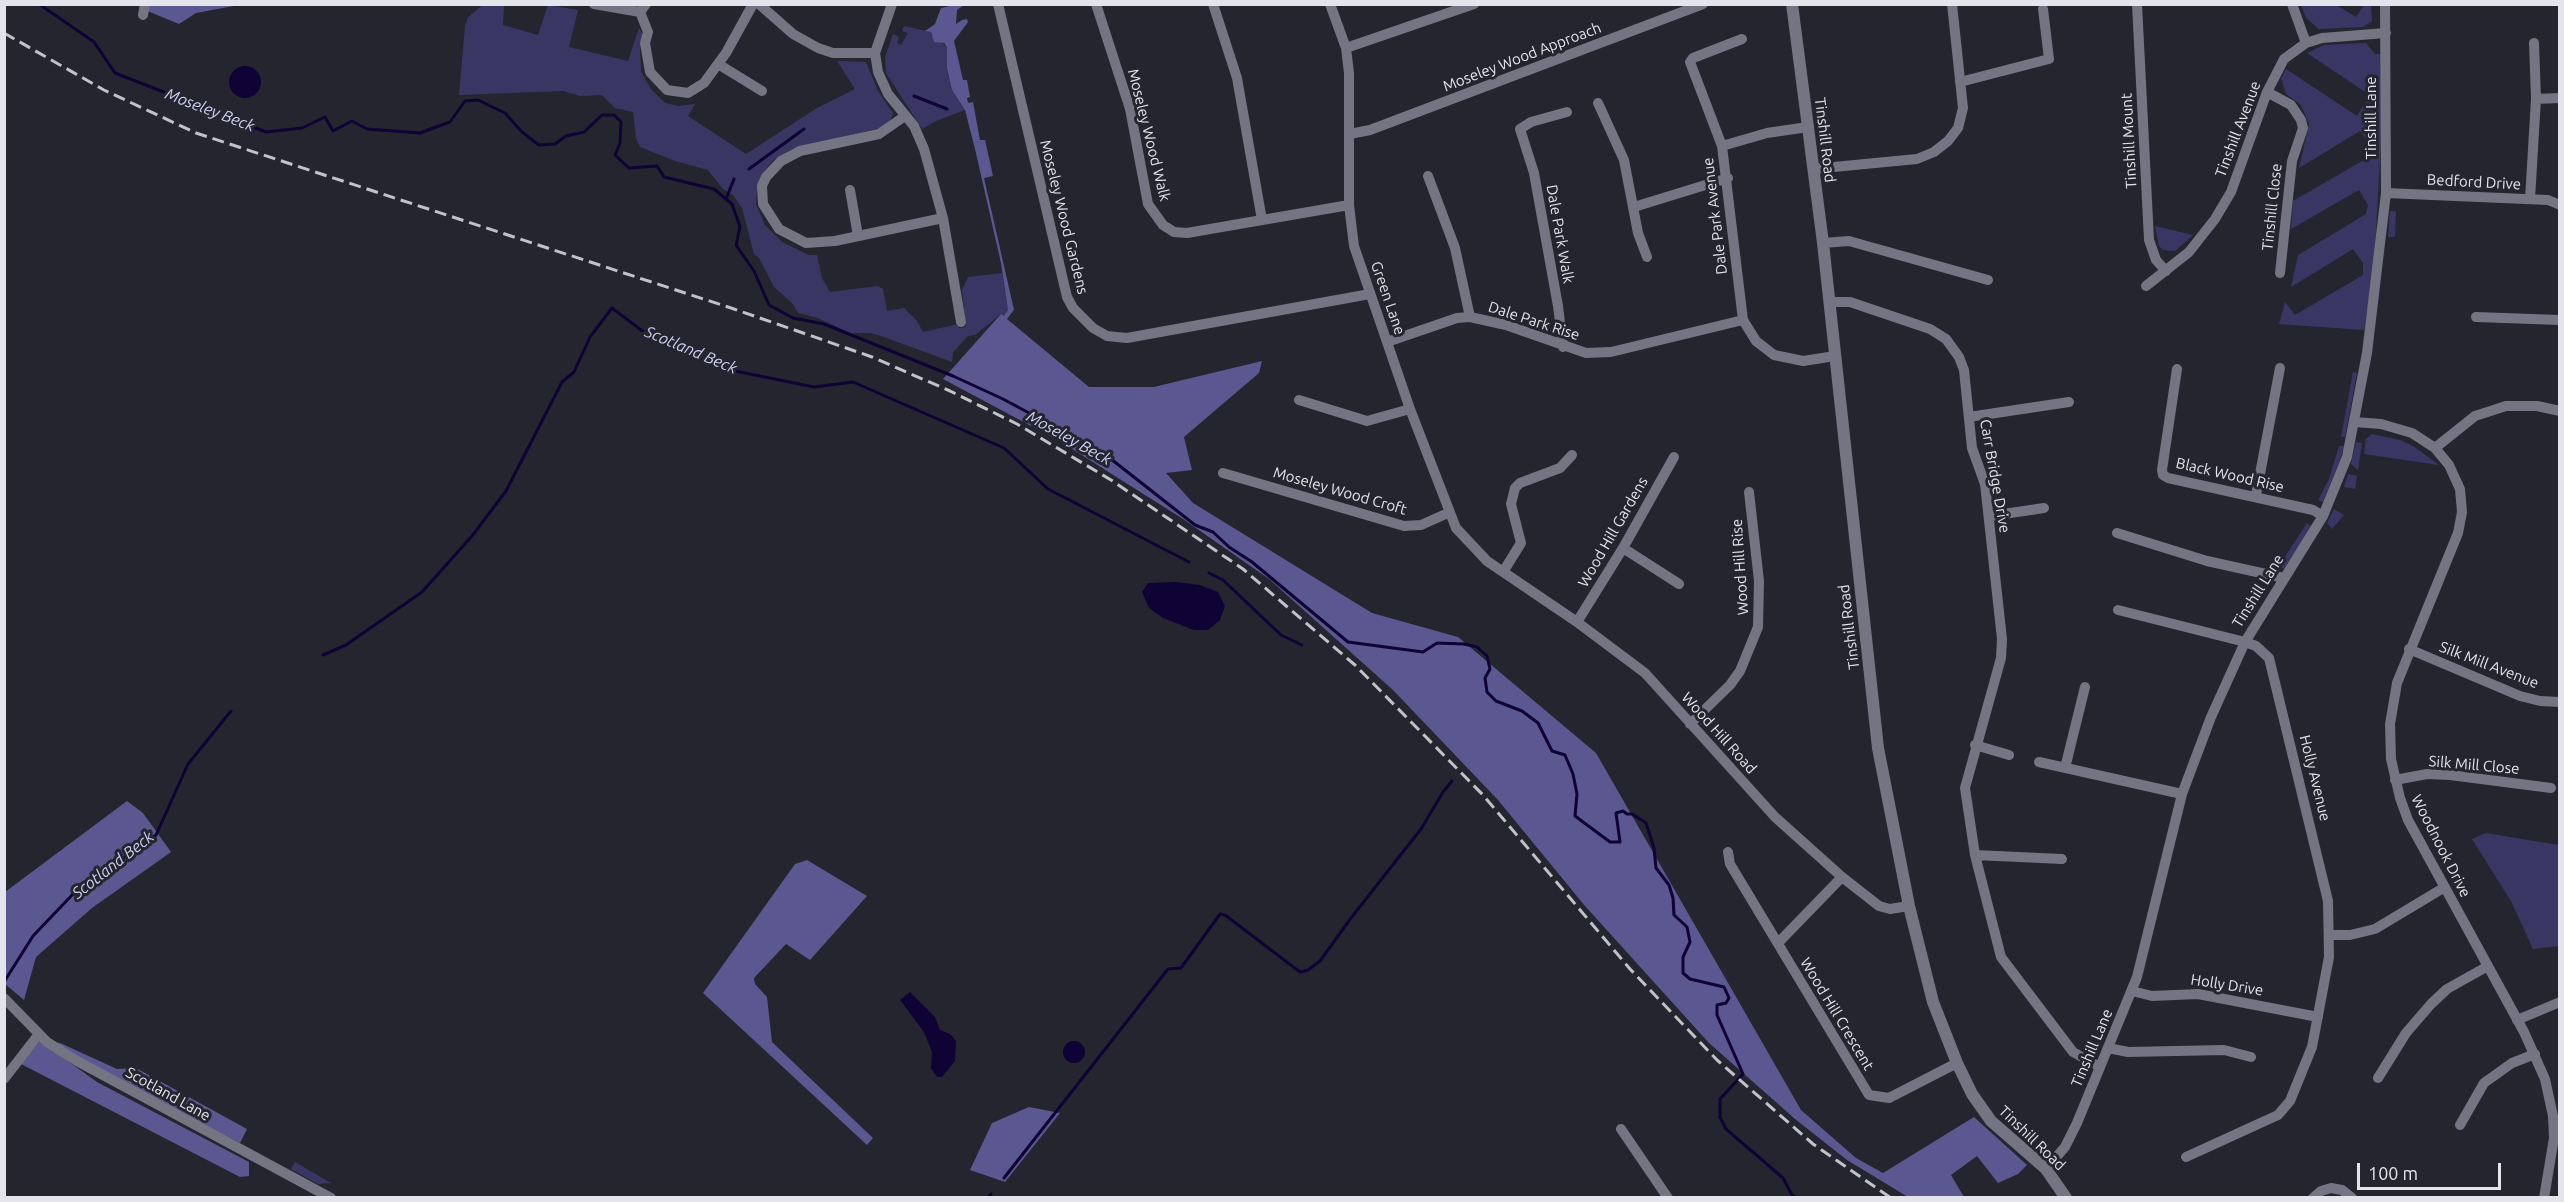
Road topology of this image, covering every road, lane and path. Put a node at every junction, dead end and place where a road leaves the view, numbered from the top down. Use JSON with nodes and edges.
{"nodes":[{"id":1,"x":594,"y":4,"type":"edge"},
{"id":2,"x":753,"y":4,"type":"edge"},
{"id":3,"x":759,"y":4,"type":"edge"},
{"id":4,"x":998,"y":4,"type":"edge"},
{"id":5,"x":1096,"y":4,"type":"edge"},
{"id":6,"x":1213,"y":4,"type":"edge"},
{"id":7,"x":1330,"y":4,"type":"edge"},
{"id":8,"x":1474,"y":4,"type":"edge"},
{"id":9,"x":1703,"y":4,"type":"edge"},
{"id":10,"x":1792,"y":4,"type":"edge"},
{"id":11,"x":1952,"y":4,"type":"edge"},
{"id":12,"x":2137,"y":4,"type":"edge"},
{"id":13,"x":2292,"y":4,"type":"edge"},
{"id":14,"x":2385,"y":4,"type":"edge"},
{"id":15,"x":643,"y":8,"type":"edge"},
{"id":16,"x":890,"y":9,"type":"edge"},
{"id":17,"x":1680,"y":9,"type":"edge"},
{"id":18,"x":2043,"y":9,"type":"dead end"},
{"id":19,"x":2386,"y":33,"type":"junction"},
{"id":20,"x":1742,"y":39,"type":"dead end"},
{"id":21,"x":2307,"y":43,"type":"junction"},
{"id":22,"x":2534,"y":43,"type":"dead end"},
{"id":23,"x":1346,"y":48,"type":"junction"},
{"id":24,"x":875,"y":53,"type":"junction"},
{"id":25,"x":718,"y":64,"type":"junction"},
{"id":26,"x":1960,"y":82,"type":"junction"},
{"id":27,"x":762,"y":91,"type":"dead end"},
{"id":28,"x":2267,"y":92,"type":"junction"},
{"id":29,"x":2559,"y":98,"type":"edge"},
{"id":30,"x":2536,"y":99,"type":"junction"},
{"id":31,"x":1598,"y":103,"type":"dead end"},
{"id":32,"x":1567,"y":112,"type":"dead end"},
{"id":33,"x":905,"y":116,"type":"junction"},
{"id":34,"x":1808,"y":127,"type":"junction"},
{"id":35,"x":1350,"y":134,"type":"junction"},
{"id":36,"x":1722,"y":146,"type":"junction"},
{"id":37,"x":1813,"y":169,"type":"junction"},
{"id":38,"x":1428,"y":176,"type":"dead end"},
{"id":39,"x":1728,"y":178,"type":"junction"},
{"id":40,"x":850,"y":190,"type":"dead end"},
{"id":41,"x":2386,"y":193,"type":"junction"},
{"id":42,"x":2530,"y":200,"type":"junction"},
{"id":43,"x":1349,"y":205,"type":"junction"},
{"id":44,"x":2559,"y":205,"type":"edge"},
{"id":45,"x":1634,"y":207,"type":"junction"},
{"id":46,"x":943,"y":218,"type":"junction"},
{"id":47,"x":1262,"y":220,"type":"junction"},
{"id":48,"x":858,"y":236,"type":"junction"},
{"id":49,"x":1823,"y":243,"type":"junction"},
{"id":50,"x":1647,"y":257,"type":"dead end"},
{"id":51,"x":2166,"y":271,"type":"junction"},
{"id":52,"x":2280,"y":273,"type":"dead end"},
{"id":53,"x":1988,"y":280,"type":"dead end"},
{"id":54,"x":2146,"y":286,"type":"dead end"},
{"id":55,"x":1370,"y":294,"type":"junction"},
{"id":56,"x":1829,"y":302,"type":"junction"},
{"id":57,"x":1470,"y":317,"type":"junction"},
{"id":58,"x":2476,"y":317,"type":"dead end"},
{"id":59,"x":1743,"y":320,"type":"junction"},
{"id":60,"x":2559,"y":320,"type":"edge"},
{"id":61,"x":961,"y":322,"type":"dead end"},
{"id":62,"x":1387,"y":342,"type":"junction"},
{"id":63,"x":1563,"y":347,"type":"junction"},
{"id":64,"x":1835,"y":356,"type":"junction"},
{"id":65,"x":2280,"y":368,"type":"dead end"},
{"id":66,"x":2178,"y":369,"type":"dead end"},
{"id":67,"x":1299,"y":400,"type":"dead end"},
{"id":68,"x":2069,"y":402,"type":"dead end"},
{"id":69,"x":1410,"y":409,"type":"junction"},
{"id":70,"x":2559,"y":411,"type":"edge"},
{"id":71,"x":1969,"y":417,"type":"junction"},
{"id":72,"x":2355,"y":422,"type":"junction"},
{"id":73,"x":2435,"y":448,"type":"junction"},
{"id":74,"x":1572,"y":455,"type":"dead end"},
{"id":75,"x":1674,"y":457,"type":"dead end"},
{"id":76,"x":1222,"y":472,"type":"dead end"},
{"id":77,"x":1749,"y":492,"type":"dead end"},
{"id":78,"x":2256,"y":495,"type":"junction"},
{"id":79,"x":2044,"y":508,"type":"dead end"},
{"id":80,"x":1448,"y":513,"type":"junction"},
{"id":81,"x":1990,"y":516,"type":"junction"},
{"id":82,"x":2323,"y":516,"type":"junction"},
{"id":83,"x":2117,"y":533,"type":"dead end"},
{"id":84,"x":1623,"y":548,"type":"junction"},
{"id":85,"x":1503,"y":572,"type":"junction"},
{"id":86,"x":2284,"y":578,"type":"junction"},
{"id":87,"x":1679,"y":584,"type":"dead end"},
{"id":88,"x":2118,"y":610,"type":"dead end"},
{"id":89,"x":1577,"y":622,"type":"junction"},
{"id":90,"x":2245,"y":642,"type":"junction"},
{"id":91,"x":2409,"y":649,"type":"junction"},
{"id":92,"x":2085,"y":687,"type":"dead end"},
{"id":93,"x":2559,"y":702,"type":"edge"},
{"id":94,"x":1690,"y":724,"type":"junction"},
{"id":95,"x":1975,"y":745,"type":"junction"},
{"id":96,"x":2009,"y":754,"type":"dead end"},
{"id":97,"x":2039,"y":762,"type":"dead end"},
{"id":98,"x":2065,"y":768,"type":"junction"},
{"id":99,"x":2395,"y":780,"type":"junction"},
{"id":100,"x":2552,"y":788,"type":"dead end"},
{"id":101,"x":2182,"y":794,"type":"junction"},
{"id":102,"x":1728,"y":852,"type":"dead end"},
{"id":103,"x":1975,"y":855,"type":"junction"},
{"id":104,"x":2062,"y":859,"type":"dead end"},
{"id":105,"x":1842,"y":877,"type":"junction"},
{"id":106,"x":2445,"y":887,"type":"junction"},
{"id":107,"x":1909,"y":906,"type":"junction"},
{"id":108,"x":2329,"y":935,"type":"junction"},
{"id":109,"x":1778,"y":943,"type":"junction"},
{"id":110,"x":2488,"y":966,"type":"junction"},
{"id":111,"x":2132,"y":992,"type":"junction"},
{"id":112,"x":4,"y":998,"type":"edge"},
{"id":113,"x":2559,"y":1002,"type":"edge"},
{"id":114,"x":2318,"y":1017,"type":"junction"},
{"id":115,"x":2517,"y":1020,"type":"junction"},
{"id":116,"x":39,"y":1034,"type":"junction"},
{"id":117,"x":2108,"y":1048,"type":"junction"},
{"id":118,"x":2535,"y":1054,"type":"junction"},
{"id":119,"x":2251,"y":1057,"type":"dead end"},
{"id":120,"x":1957,"y":1063,"type":"junction"},
{"id":121,"x":2100,"y":1067,"type":"junction"},
{"id":122,"x":2378,"y":1078,"type":"dead end"},
{"id":123,"x":4,"y":1079,"type":"edge"},
{"id":124,"x":2555,"y":1097,"type":"edge"},
{"id":125,"x":2460,"y":1125,"type":"dead end"},
{"id":126,"x":1621,"y":1129,"type":"dead end"},
{"id":127,"x":2186,"y":1157,"type":"dead end"},
{"id":128,"x":2046,"y":1169,"type":"junction"},
{"id":129,"x":2554,"y":1180,"type":"edge"},
{"id":130,"x":331,"y":1197,"type":"edge"},
{"id":131,"x":1668,"y":1197,"type":"edge"},
{"id":132,"x":2066,"y":1197,"type":"edge"},
{"id":133,"x":2313,"y":1197,"type":"edge"},
{"id":134,"x":2352,"y":1197,"type":"edge"},
{"id":135,"x":2544,"y":1197,"type":"edge"}],
"edges":[{"from":1,"to":15,"type":"street"},
{"from":2,"to":25,"type":"street"},
{"from":3,"to":24,"type":"street"},
{"from":4,"to":55,"type":"street","name":"Moseley Wood Gardens"},
{"from":5,"to":47,"type":"street","name":"Moseley Wood Walk"},
{"from":6,"to":47,"type":"street"},
{"from":7,"to":23,"type":"street","name":"Green Lane"},
{"from":8,"to":23,"type":"street"},
{"from":9,"to":17,"type":"street","name":"Moseley Wood Approach"},
{"from":10,"to":34,"type":"street","name":"Tinshill Road"},
{"from":11,"to":26,"type":"street"},
{"from":12,"to":51,"type":"street","name":"Tinshill Mount"},
{"from":13,"to":21,"type":"street"},
{"from":14,"to":19,"type":"street","name":"Tinshill Lane"},
{"from":15,"to":25,"type":"street"},
{"from":16,"to":24,"type":"street"},
{"from":17,"to":35,"type":"street","name":"Moseley Wood Approach"},
{"from":18,"to":26,"type":"street"},
{"from":19,"to":21,"type":"street","name":"Tinshill Avenue"},
{"from":19,"to":41,"type":"street","name":"Tinshill Lane"},
{"from":20,"to":36,"type":"street","name":"Dale Park Avenue"},
{"from":21,"to":28,"type":"street","name":"Tinshill Avenue"},
{"from":22,"to":30,"type":"street"},
{"from":23,"to":35,"type":"street","name":"Green Lane"},
{"from":24,"to":33,"type":"street"},
{"from":25,"to":27,"type":"street"},
{"from":26,"to":37,"type":"street"},
{"from":28,"to":51,"type":"street","name":"Tinshill Avenue"},
{"from":28,"to":52,"type":"street","name":"Tinshill Close"},
{"from":29,"to":30,"type":"street"},
{"from":30,"to":42,"type":"street"},
{"from":31,"to":45,"type":"street"},
{"from":32,"to":63,"type":"street","name":"Dale Park Walk"},
{"from":33,"to":46,"type":"street"},
{"from":33,"to":48,"type":"street"},
{"from":34,"to":36,"type":"street"},
{"from":34,"to":37,"type":"street","name":"Tinshill Road"},
{"from":35,"to":43,"type":"street","name":"Green Lane"},
{"from":36,"to":39,"type":"street","name":"Dale Park Avenue"},
{"from":37,"to":49,"type":"street","name":"Tinshill Road"},
{"from":38,"to":57,"type":"street"},
{"from":39,"to":45,"type":"street"},
{"from":39,"to":59,"type":"street","name":"Dale Park Avenue"},
{"from":40,"to":48,"type":"street"},
{"from":41,"to":42,"type":"street","name":"Bedford Drive"},
{"from":41,"to":72,"type":"street","name":"Tinshill Lane"},
{"from":42,"to":44,"type":"street","name":"Bedford Drive"},
{"from":43,"to":47,"type":"street","name":"Moseley Wood Walk"},
{"from":43,"to":55,"type":"street","name":"Green Lane"},
{"from":45,"to":50,"type":"street"},
{"from":46,"to":48,"type":"street"},
{"from":46,"to":61,"type":"street"},
{"from":49,"to":53,"type":"street"},
{"from":49,"to":56,"type":"street","name":"Tinshill Road"},
{"from":51,"to":54,"type":"street","name":"Tinshill Avenue"},
{"from":55,"to":62,"type":"street","name":"Green Lane"},
{"from":56,"to":64,"type":"street","name":"Tinshill Road"},
{"from":56,"to":71,"type":"street","name":"Carr Bridge Drive"},
{"from":57,"to":62,"type":"street","name":"Dale Park Rise"},
{"from":57,"to":63,"type":"street","name":"Dale Park Rise"},
{"from":58,"to":60,"type":"street"},
{"from":59,"to":63,"type":"street","name":"Dale Park Rise"},
{"from":59,"to":64,"type":"street"},
{"from":62,"to":69,"type":"street","name":"Green Lane"},
{"from":64,"to":107,"type":"street","name":"Tinshill Road"},
{"from":65,"to":78,"type":"street"},
{"from":66,"to":78,"type":"street","name":"Black Wood Rise"},
{"from":67,"to":69,"type":"street"},
{"from":68,"to":71,"type":"street"},
{"from":69,"to":80,"type":"street","name":"Green Lane"},
{"from":70,"to":73,"type":"street"},
{"from":71,"to":81,"type":"street","name":"Carr Bridge Drive"},
{"from":72,"to":73,"type":"street","name":"Woodnook Drive"},
{"from":72,"to":82,"type":"street","name":"Tinshill Lane"},
{"from":73,"to":91,"type":"street","name":"Woodnook Drive"},
{"from":74,"to":85,"type":"street"},
{"from":75,"to":84,"type":"street","name":"Wood Hill Gardens"},
{"from":76,"to":80,"type":"street","name":"Moseley Wood Croft"},
{"from":77,"to":94,"type":"street","name":"Wood Hill Rise"},
{"from":78,"to":82,"type":"street","name":"Black Wood Rise"},
{"from":79,"to":81,"type":"street"},
{"from":80,"to":85,"type":"street","name":"Green Lane"},
{"from":81,"to":95,"type":"street","name":"Carr Bridge Drive"},
{"from":82,"to":86,"type":"street","name":"Tinshill Lane"},
{"from":83,"to":86,"type":"street"},
{"from":84,"to":87,"type":"street"},
{"from":84,"to":89,"type":"street","name":"Wood Hill Gardens"},
{"from":85,"to":89,"type":"street","name":"Wood Hill Road"},
{"from":86,"to":90,"type":"street","name":"Tinshill Lane"},
{"from":88,"to":90,"type":"street"},
{"from":89,"to":94,"type":"street","name":"Wood Hill Road"},
{"from":90,"to":101,"type":"street","name":"Tinshill Lane"},
{"from":90,"to":108,"type":"street","name":"Holly Avenue"},
{"from":91,"to":93,"type":"street","name":"Silk Mill Avenue"},
{"from":91,"to":99,"type":"street","name":"Woodnook Drive"},
{"from":92,"to":98,"type":"street"},
{"from":94,"to":105,"type":"street","name":"Wood Hill Road"},
{"from":95,"to":96,"type":"street"},
{"from":95,"to":103,"type":"street","name":"Carr Bridge Drive"},
{"from":97,"to":98,"type":"street"},
{"from":98,"to":101,"type":"street"},
{"from":99,"to":100,"type":"street","name":"Silk Mill Close"},
{"from":99,"to":106,"type":"street","name":"Woodnook Drive"},
{"from":101,"to":111,"type":"street","name":"Tinshill Lane"},
{"from":102,"to":109,"type":"street"},
{"from":103,"to":104,"type":"street"},
{"from":103,"to":121,"type":"street","name":"Carr Bridge Drive"},
{"from":105,"to":107,"type":"street","name":"Wood Hill Road"},
{"from":105,"to":109,"type":"street"},
{"from":106,"to":108,"type":"street"},
{"from":106,"to":110,"type":"street","name":"Woodnook Drive"},
{"from":107,"to":120,"type":"street","name":"Tinshill Road"},
{"from":108,"to":114,"type":"street","name":"Holly Avenue"},
{"from":109,"to":120,"type":"street","name":"Wood Hill Crescent"},
{"from":110,"to":115,"type":"street","name":"Woodnook Drive"},
{"from":110,"to":122,"type":"street"},
{"from":111,"to":114,"type":"street","name":"Holly Drive"},
{"from":111,"to":117,"type":"street","name":"Tinshill Lane"},
{"from":112,"to":116,"type":"street","name":"Scotland Lane"},
{"from":113,"to":115,"type":"street"},
{"from":114,"to":127,"type":"street","name":"Holly Avenue"},
{"from":115,"to":118,"type":"street","name":"Woodnook Drive"},
{"from":116,"to":123,"type":"street"},
{"from":116,"to":130,"type":"street","name":"Scotland Lane"},
{"from":117,"to":119,"type":"street"},
{"from":117,"to":121,"type":"street","name":"Tinshill Lane"},
{"from":118,"to":124,"type":"street","name":"Woodnook Drive"},
{"from":118,"to":125,"type":"street"},
{"from":120,"to":128,"type":"street","name":"Tinshill Road"},
{"from":121,"to":128,"type":"street","name":"Tinshill Lane"},
{"from":124,"to":129,"type":"street","name":"Woodnook Drive"},
{"from":126,"to":131,"type":"street"},
{"from":128,"to":132,"type":"street","name":"Tinshill Road"},
{"from":129,"to":135,"type":"street","name":"Woodnook Drive"},
{"from":133,"to":134,"type":"street"}]}
